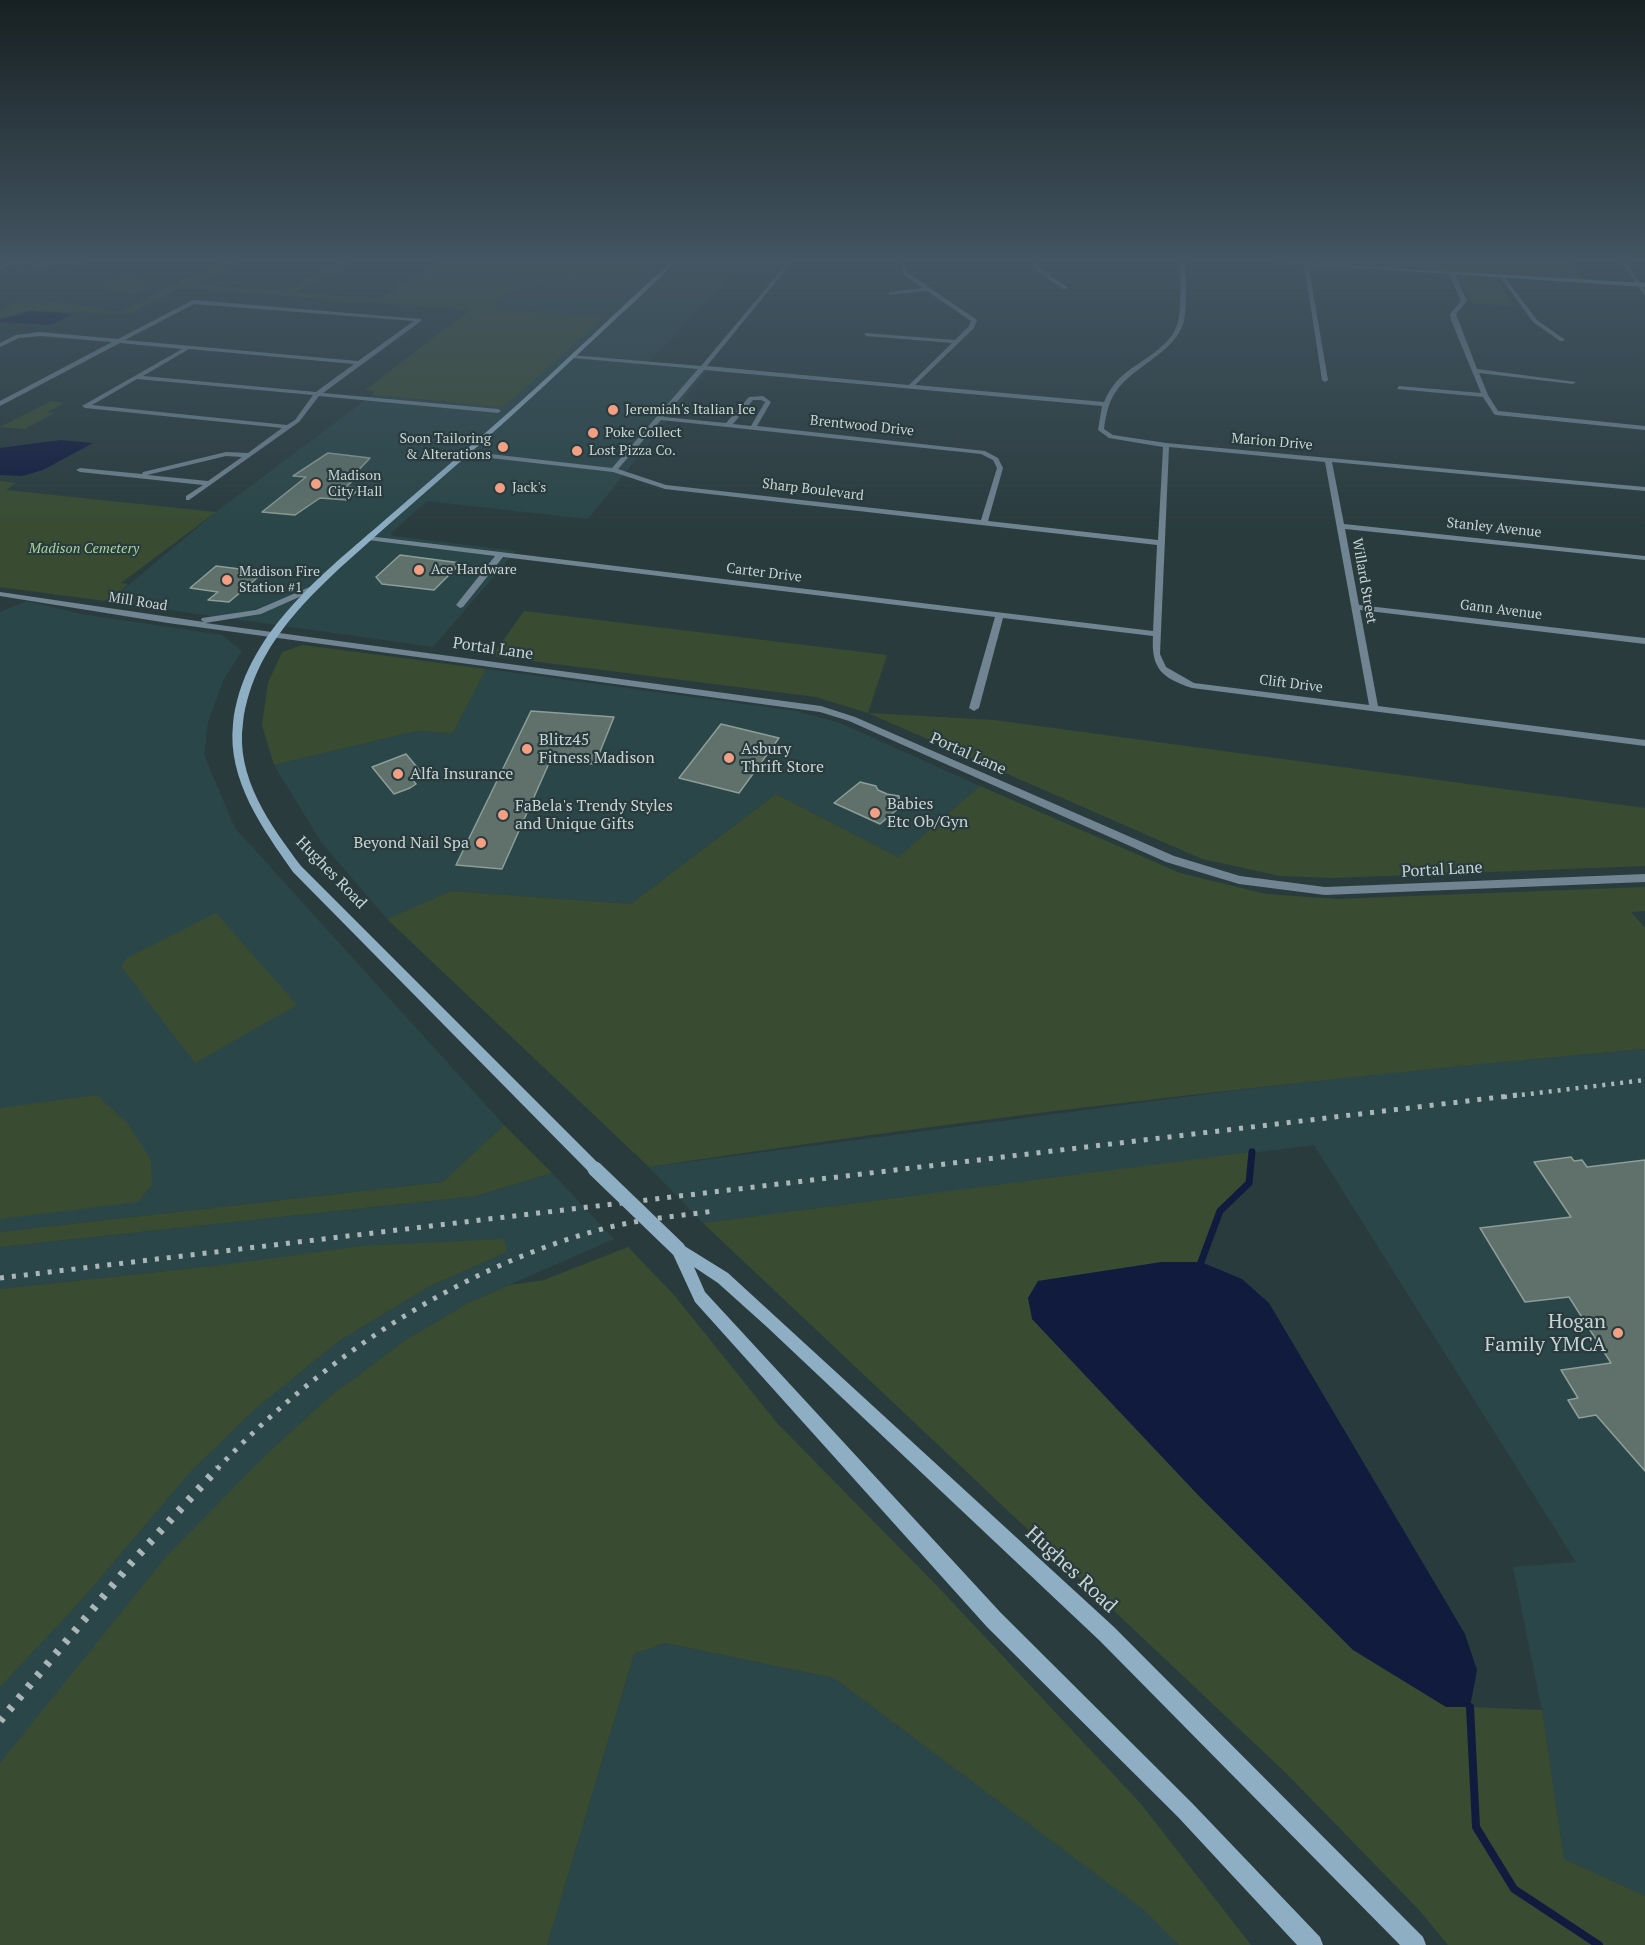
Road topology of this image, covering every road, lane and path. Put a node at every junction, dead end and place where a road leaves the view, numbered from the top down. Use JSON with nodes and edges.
{"nodes":[{"id":1,"x":98,"y":352,"type":"edge"},
{"id":2,"x":180,"y":352,"type":"edge"},
{"id":3,"x":230,"y":352,"type":"edge"},
{"id":4,"x":375,"y":352,"type":"edge"},
{"id":5,"x":578,"y":352,"type":"edge"},
{"id":6,"x":714,"y":352,"type":"edge"},
{"id":7,"x":947,"y":352,"type":"edge"},
{"id":8,"x":1155,"y":352,"type":"edge"},
{"id":9,"x":1320,"y":352,"type":"edge"},
{"id":10,"x":1468,"y":352,"type":"edge"},
{"id":11,"x":573,"y":356,"type":"junction"},
{"id":12,"x":359,"y":363,"type":"junction"},
{"id":13,"x":700,"y":368,"type":"junction"},
{"id":14,"x":1476,"y":371,"type":"junction"},
{"id":15,"x":136,"y":377,"type":"junction"},
{"id":16,"x":1324,"y":380,"type":"dead end"},
{"id":17,"x":1573,"y":382,"type":"dead end"},
{"id":18,"x":910,"y":387,"type":"junction"},
{"id":19,"x":1399,"y":388,"type":"dead end"},
{"id":20,"x":317,"y":394,"type":"junction"},
{"id":21,"x":1485,"y":394,"type":"junction"},
{"id":22,"x":0,"y":404,"type":"edge"},
{"id":23,"x":1103,"y":404,"type":"junction"},
{"id":24,"x":513,"y":412,"type":"junction"},
{"id":25,"x":659,"y":417,"type":"junction"},
{"id":26,"x":728,"y":425,"type":"junction"},
{"id":27,"x":289,"y":427,"type":"junction"},
{"id":28,"x":753,"y":427,"type":"junction"},
{"id":29,"x":1645,"y":428,"type":"edge"},
{"id":30,"x":1166,"y":445,"type":"junction"},
{"id":31,"x":464,"y":453,"type":"junction"},
{"id":32,"x":248,"y":455,"type":"junction"},
{"id":33,"x":1328,"y":459,"type":"junction"},
{"id":34,"x":80,"y":470,"type":"dead end"},
{"id":35,"x":614,"y":470,"type":"junction"},
{"id":36,"x":135,"y":476,"type":"junction"},
{"id":37,"x":208,"y":483,"type":"junction"},
{"id":38,"x":1644,"y":492,"type":"edge"},
{"id":39,"x":189,"y":498,"type":"dead end"},
{"id":40,"x":984,"y":522,"type":"junction"},
{"id":41,"x":1340,"y":526,"type":"junction"},
{"id":42,"x":368,"y":538,"type":"junction"},
{"id":43,"x":1161,"y":543,"type":"junction"},
{"id":44,"x":501,"y":554,"type":"junction"},
{"id":45,"x":1645,"y":558,"type":"edge"},
{"id":46,"x":312,"y":588,"type":"junction"},
{"id":47,"x":0,"y":594,"type":"edge"},
{"id":48,"x":460,"y":605,"type":"dead end"},
{"id":49,"x":1355,"y":607,"type":"junction"},
{"id":50,"x":1000,"y":615,"type":"junction"},
{"id":51,"x":182,"y":622,"type":"junction"},
{"id":52,"x":1156,"y":634,"type":"junction"},
{"id":53,"x":273,"y":635,"type":"junction"},
{"id":54,"x":1645,"y":641,"type":"edge"},
{"id":55,"x":974,"y":708,"type":"dead end"},
{"id":56,"x":1374,"y":708,"type":"junction"},
{"id":57,"x":1645,"y":743,"type":"edge"},
{"id":58,"x":1645,"y":878,"type":"edge"},
{"id":59,"x":678,"y":1248,"type":"junction"},
{"id":60,"x":1312,"y":1945,"type":"edge"},
{"id":61,"x":1415,"y":1945,"type":"edge"}],
"edges":[{"from":1,"to":22,"type":"street"},
{"from":2,"to":15,"type":"street"},
{"from":3,"to":12,"type":"street"},
{"from":4,"to":12,"type":"street"},
{"from":5,"to":11,"type":"main road","name":"Hughes Road"},
{"from":6,"to":13,"type":"street"},
{"from":7,"to":18,"type":"street"},
{"from":8,"to":23,"type":"street"},
{"from":9,"to":16,"type":"street"},
{"from":10,"to":14,"type":"street"},
{"from":11,"to":13,"type":"street"},
{"from":11,"to":24,"type":"main road","name":"Hughes Road"},
{"from":12,"to":20,"type":"street"},
{"from":13,"to":18,"type":"street"},
{"from":13,"to":25,"type":"street"},
{"from":14,"to":17,"type":"street"},
{"from":14,"to":21,"type":"street"},
{"from":15,"to":20,"type":"street"},
{"from":15,"to":27,"type":"street"},
{"from":18,"to":23,"type":"street"},
{"from":19,"to":21,"type":"street"},
{"from":20,"to":24,"type":"street"},
{"from":20,"to":27,"type":"street"},
{"from":21,"to":29,"type":"street"},
{"from":23,"to":30,"type":"street","name":"Marion Drive"},
{"from":24,"to":31,"type":"main road","name":"Hughes Road"},
{"from":25,"to":26,"type":"street","name":"Brentwood Drive"},
{"from":25,"to":35,"type":"street"},
{"from":26,"to":28,"type":"street","name":"Brentwood Drive"},
{"from":26,"to":28,"type":"street"},
{"from":27,"to":32,"type":"street"},
{"from":28,"to":40,"type":"street","name":"Brentwood Drive"},
{"from":30,"to":33,"type":"street","name":"Marion Drive"},
{"from":30,"to":43,"type":"street","name":"Clift Drive"},
{"from":31,"to":35,"type":"street","name":"Sharp Boulevard"},
{"from":31,"to":42,"type":"main road","name":"Hughes Road"},
{"from":32,"to":36,"type":"street"},
{"from":32,"to":37,"type":"street"},
{"from":33,"to":38,"type":"street","name":"Marion Drive"},
{"from":33,"to":41,"type":"street","name":"Willard Street"},
{"from":34,"to":36,"type":"street"},
{"from":35,"to":40,"type":"street","name":"Sharp Boulevard"},
{"from":36,"to":37,"type":"street"},
{"from":37,"to":39,"type":"street"},
{"from":40,"to":43,"type":"street","name":"Sharp Boulevard"},
{"from":41,"to":45,"type":"street","name":"Stanley Avenue"},
{"from":41,"to":49,"type":"street","name":"Willard Street"},
{"from":42,"to":44,"type":"street","name":"Carter Drive"},
{"from":42,"to":46,"type":"main road","name":"Hughes Road"},
{"from":43,"to":52,"type":"street","name":"Clift Drive"},
{"from":44,"to":48,"type":"street"},
{"from":44,"to":50,"type":"street","name":"Carter Drive"},
{"from":46,"to":51,"type":"street"},
{"from":46,"to":53,"type":"main road","name":"Hughes Road"},
{"from":47,"to":51,"type":"street","name":"Mill Road"},
{"from":49,"to":54,"type":"street","name":"Gann Avenue"},
{"from":49,"to":56,"type":"street","name":"Willard Street"},
{"from":50,"to":52,"type":"street","name":"Carter Drive"},
{"from":50,"to":55,"type":"street"},
{"from":51,"to":53,"type":"street","name":"Mill Road"},
{"from":52,"to":56,"type":"street","name":"Clift Drive"},
{"from":53,"to":58,"type":"street","name":"Portal Lane"},
{"from":53,"to":59,"type":"main road","name":"Hughes Road","bridge":true},
{"from":56,"to":57,"type":"street","name":"Clift Drive"},
{"from":59,"to":60,"type":"main road","name":"Hughes Road"},
{"from":59,"to":61,"type":"main road","name":"Hughes Road"}]}
